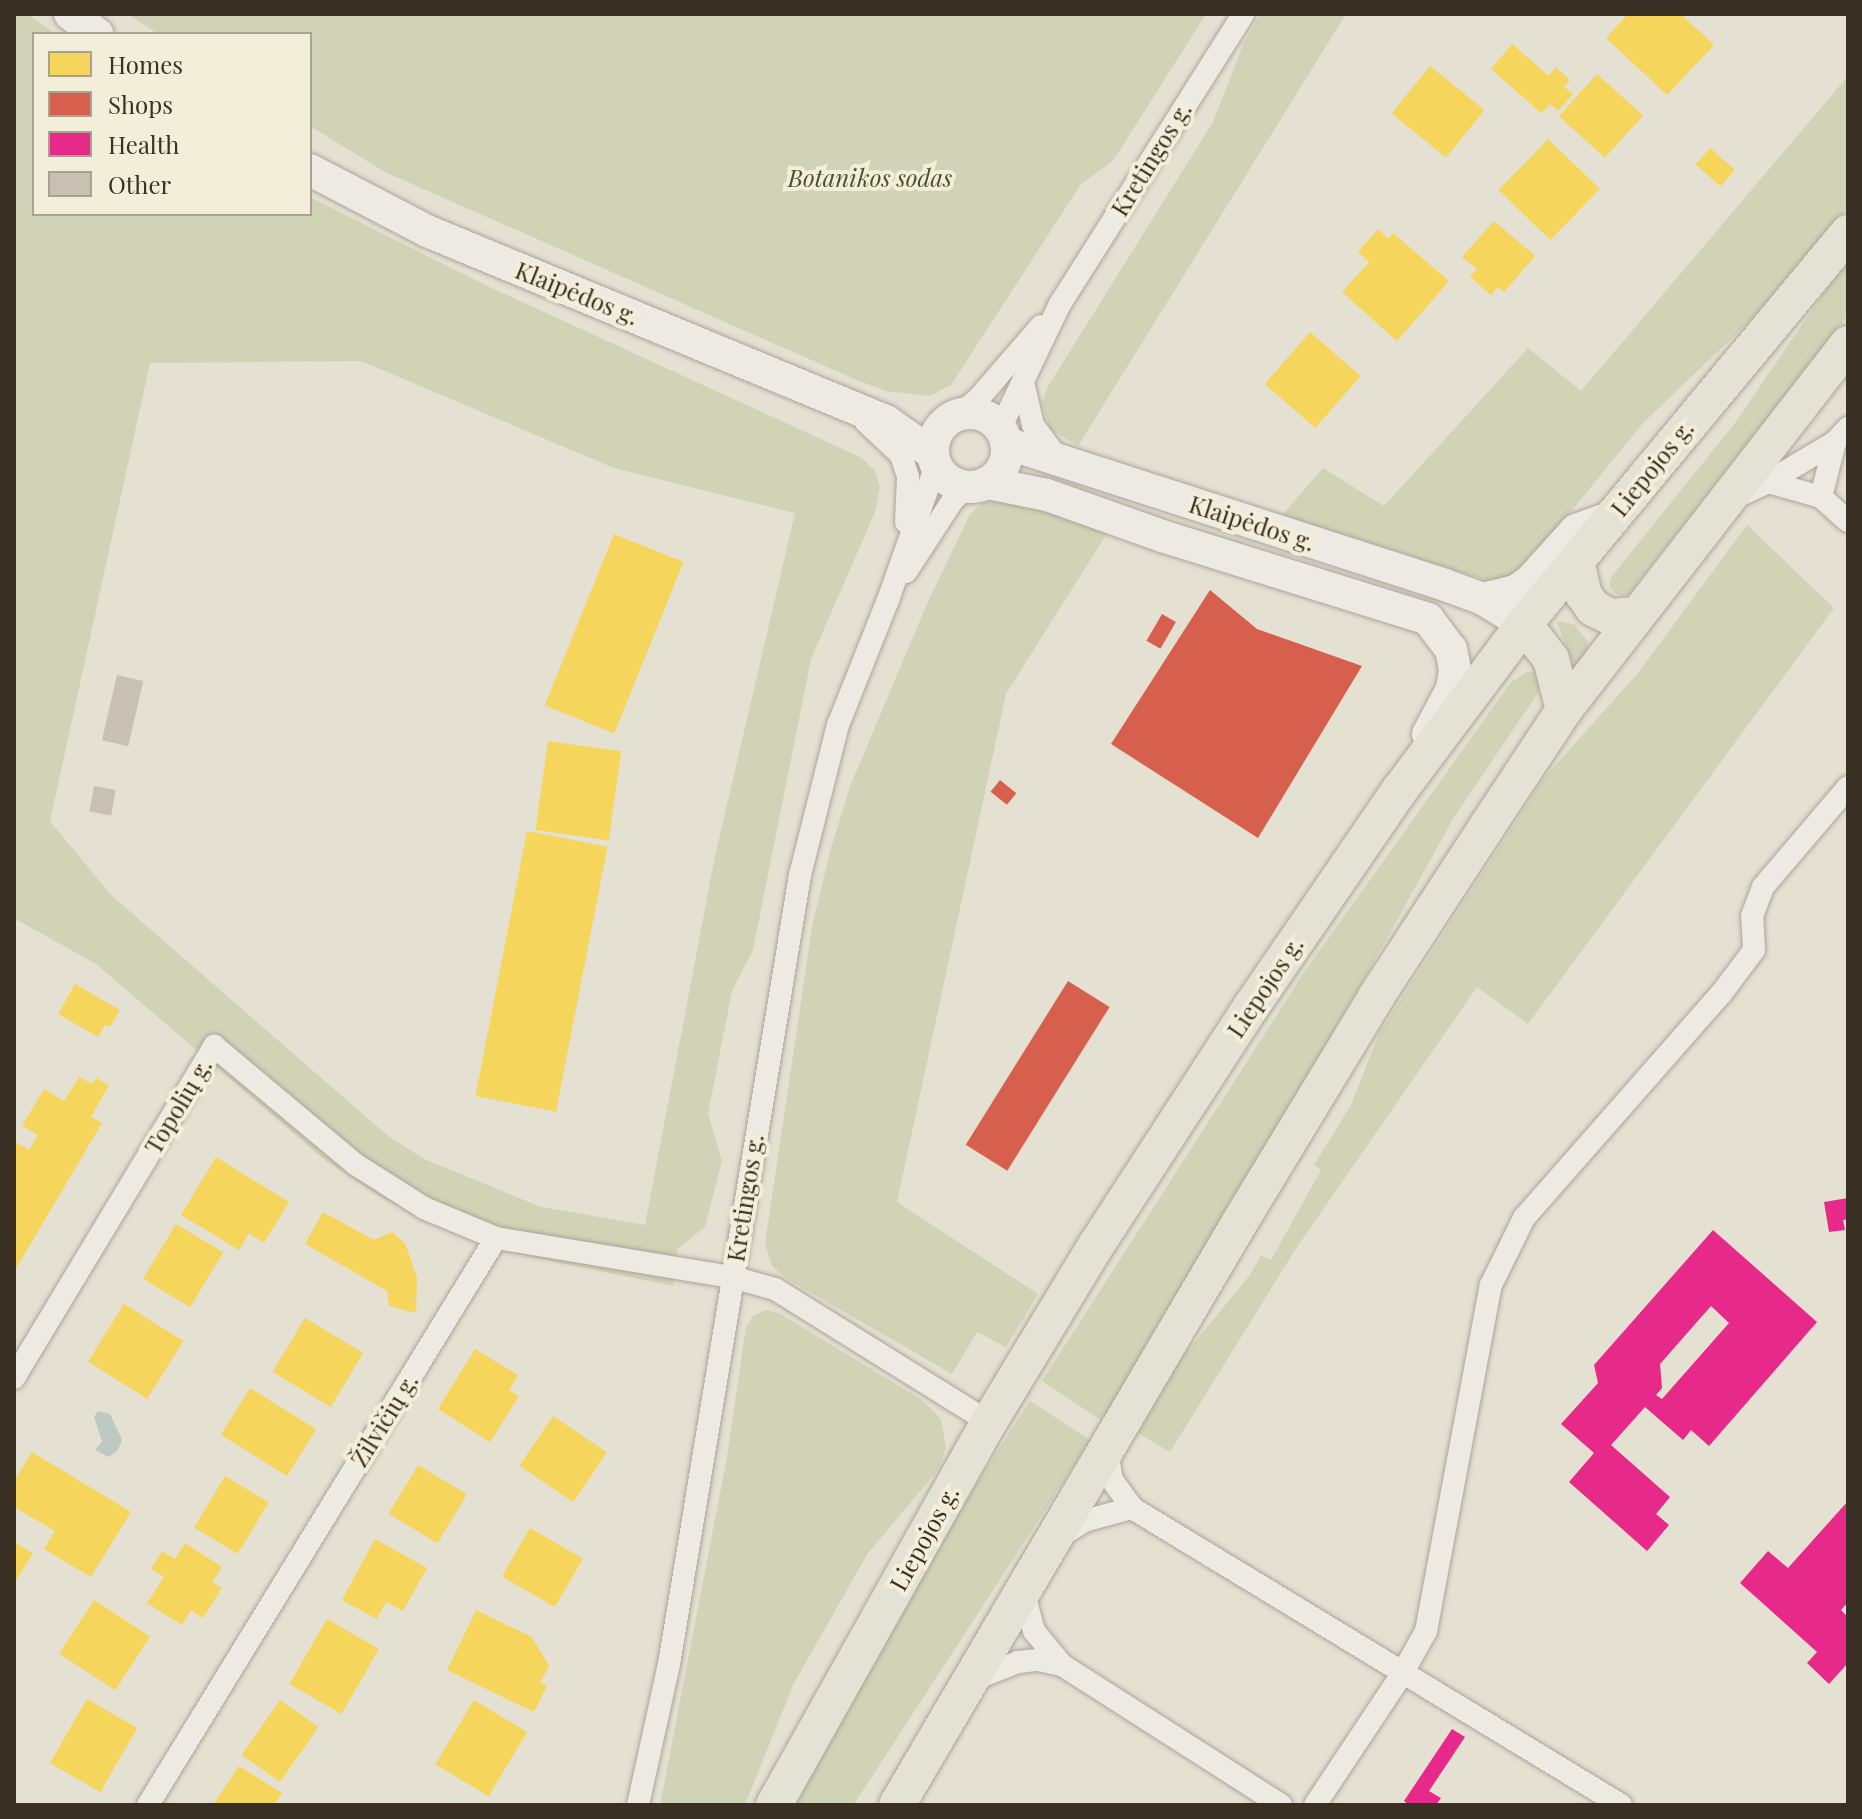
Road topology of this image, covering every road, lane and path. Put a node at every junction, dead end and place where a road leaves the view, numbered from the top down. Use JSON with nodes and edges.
{"nodes":[{"id":1,"x":70,"y":14,"type":"edge"},
{"id":2,"x":1243,"y":14,"type":"edge"},
{"id":3,"x":95,"y":32,"type":"edge"},
{"id":4,"x":312,"y":171,"type":"edge"},
{"id":5,"x":1848,"y":233,"type":"edge"},
{"id":6,"x":1060,"y":304,"type":"junction"},
{"id":7,"x":1848,"y":344,"type":"edge"},
{"id":8,"x":1023,"y":382,"type":"junction"},
{"id":9,"x":849,"y":405,"type":"junction"},
{"id":10,"x":954,"y":417,"type":"junction"},
{"id":11,"x":886,"y":421,"type":"junction"},
{"id":12,"x":1842,"y":435,"type":"edge"},
{"id":13,"x":1003,"y":436,"type":"junction"},
{"id":14,"x":935,"y":459,"type":"junction"},
{"id":15,"x":1059,"y":461,"type":"junction"},
{"id":16,"x":1768,"y":482,"type":"junction"},
{"id":17,"x":977,"y":485,"type":"junction"},
{"id":18,"x":1821,"y":497,"type":"junction"},
{"id":19,"x":1724,"y":502,"type":"junction"},
{"id":20,"x":1612,"y":517,"type":"junction"},
{"id":21,"x":1848,"y":521,"type":"edge"},
{"id":22,"x":905,"y":547,"type":"junction"},
{"id":23,"x":1576,"y":561,"type":"junction"},
{"id":24,"x":1483,"y":599,"type":"junction"},
{"id":25,"x":888,"y":600,"type":"junction"},
{"id":26,"x":1636,"y":615,"type":"junction"},
{"id":27,"x":1524,"y":624,"type":"junction"},
{"id":28,"x":1564,"y":710,"type":"junction"},
{"id":29,"x":1424,"y":757,"type":"junction"},
{"id":30,"x":1848,"y":787,"type":"edge"},
{"id":31,"x":496,"y":1238,"type":"junction"},
{"id":32,"x":732,"y":1277,"type":"junction"},
{"id":33,"x":14,"y":1378,"type":"edge"},
{"id":34,"x":989,"y":1422,"type":"junction"},
{"id":35,"x":1107,"y":1450,"type":"junction"},
{"id":36,"x":1132,"y":1508,"type":"junction"},
{"id":37,"x":1052,"y":1543,"type":"junction"},
{"id":38,"x":1023,"y":1591,"type":"junction"},
{"id":39,"x":1062,"y":1665,"type":"junction"},
{"id":40,"x":1402,"y":1674,"type":"junction"},
{"id":41,"x":969,"y":1681,"type":"junction"},
{"id":42,"x":148,"y":1805,"type":"edge"},
{"id":43,"x":638,"y":1805,"type":"edge"},
{"id":44,"x":774,"y":1805,"type":"edge"},
{"id":45,"x":897,"y":1805,"type":"edge"},
{"id":46,"x":1281,"y":1805,"type":"edge"},
{"id":47,"x":1315,"y":1805,"type":"edge"},
{"id":48,"x":1621,"y":1805,"type":"edge"}],
"edges":[{"from":1,"to":3,"type":"main road"},
{"from":2,"to":6,"type":"street","name":"Kretingos g."},
{"from":4,"to":9,"type":"main road","name":"Klaipėdos g."},
{"from":5,"to":20,"type":"main road","name":"Liepojos g."},
{"from":6,"to":8,"type":"street","name":"Kretingos g."},
{"from":6,"to":10,"type":"street","name":"Kretingos g."},
{"from":7,"to":19,"type":"main road"},
{"from":8,"to":13,"type":"street","name":"Kretingos g."},
{"from":8,"to":15,"type":"street"},
{"from":9,"to":11,"type":"main road","name":"Klaipėdos g."},
{"from":9,"to":22,"type":"street","name":"Klaipėdos g."},
{"from":10,"to":11,"type":"main road"},
{"from":10,"to":13,"type":"main road"},
{"from":10,"to":14,"type":"main road"},
{"from":11,"to":14,"type":"main road"},
{"from":12,"to":16,"type":"street"},
{"from":12,"to":18,"type":"street"},
{"from":13,"to":15,"type":"main road","name":"Klaipėdos g."},
{"from":13,"to":17,"type":"main road"},
{"from":14,"to":17,"type":"main road"},
{"from":14,"to":22,"type":"street","name":"Kretingos g."},
{"from":15,"to":24,"type":"main road","name":"Klaipėdos g."},
{"from":16,"to":18,"type":"street"},
{"from":16,"to":19,"type":"street"},
{"from":17,"to":25,"type":"street","name":"Kretingos g."},
{"from":17,"to":29,"type":"main road"},
{"from":18,"to":21,"type":"street"},
{"from":19,"to":26,"type":"main road"},
{"from":20,"to":23,"type":"main road","name":"Liepojos g."},
{"from":20,"to":24,"type":"main road"},
{"from":22,"to":25,"type":"street","name":"Kretingos g."},
{"from":23,"to":26,"type":"main road"},
{"from":23,"to":27,"type":"main road","name":"Liepojos g."},
{"from":24,"to":27,"type":"main road","name":"Klaipėdos g."},
{"from":25,"to":32,"type":"street","name":"Kretingos g."},
{"from":26,"to":28,"type":"main road"},
{"from":27,"to":28,"type":"main road"},
{"from":27,"to":29,"type":"main road","name":"Liepojos g."},
{"from":28,"to":35,"type":"main road"},
{"from":29,"to":34,"type":"main road","name":"Liepojos g."},
{"from":30,"to":40,"type":"street"},
{"from":31,"to":32,"type":"street"},
{"from":31,"to":33,"type":"street","name":"Topolių g."},
{"from":31,"to":42,"type":"street","name":"Žilvičių g."},
{"from":32,"to":34,"type":"street"},
{"from":32,"to":43,"type":"street","name":"Kretingos g."},
{"from":34,"to":44,"type":"main road","name":"Liepojos g."},
{"from":35,"to":36,"type":"street"},
{"from":35,"to":37,"type":"main road"},
{"from":36,"to":37,"type":"street"},
{"from":36,"to":40,"type":"street"},
{"from":37,"to":38,"type":"main road"},
{"from":38,"to":39,"type":"street"},
{"from":38,"to":41,"type":"main road"},
{"from":39,"to":41,"type":"street"},
{"from":39,"to":46,"type":"street"},
{"from":40,"to":47,"type":"street"},
{"from":40,"to":48,"type":"street"},
{"from":41,"to":45,"type":"main road"}]}
